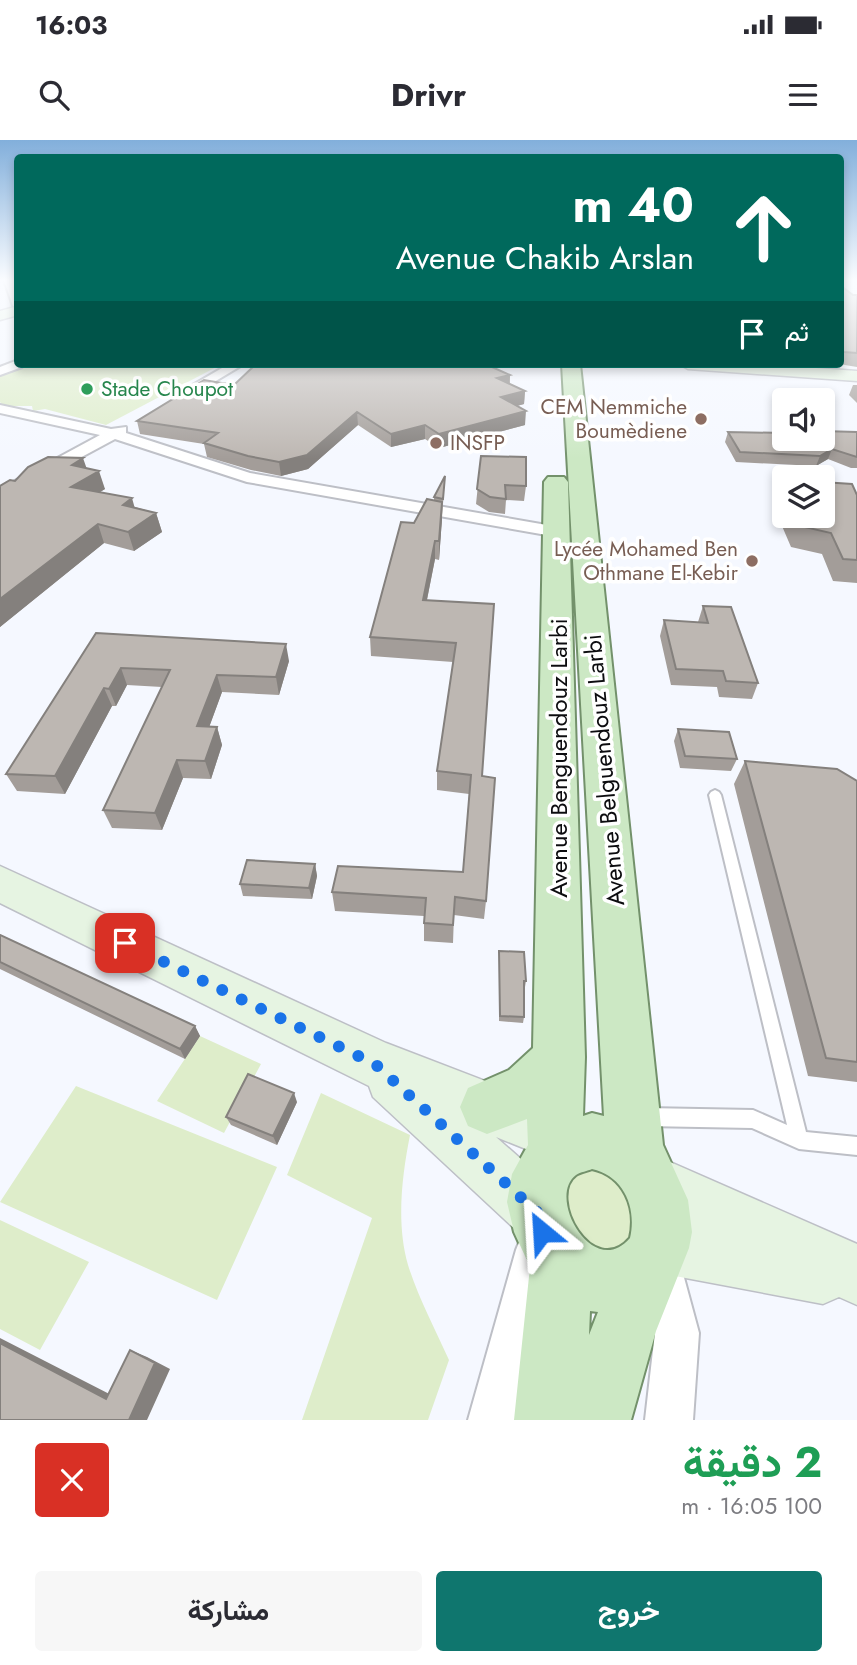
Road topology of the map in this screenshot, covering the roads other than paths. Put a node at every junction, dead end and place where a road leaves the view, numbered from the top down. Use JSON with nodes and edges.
{"nodes":[{"id":1,"x":231,"y":368,"type":"edge"},
{"id":2,"x":551,"y":368,"type":"edge"},
{"id":3,"x":571,"y":368,"type":"edge"},
{"id":4,"x":744,"y":368,"type":"edge"},
{"id":5,"x":857,"y":376,"type":"edge"},
{"id":6,"x":170,"y":402,"type":"edge"},
{"id":7,"x":0,"y":408,"type":"edge"},
{"id":8,"x":136,"y":421,"type":"edge"},
{"id":9,"x":113,"y":434,"type":"junction"},
{"id":10,"x":0,"y":496,"type":"edge"},
{"id":11,"x":558,"y":532,"type":"junction"},
{"id":12,"x":715,"y":795,"type":"dead end"},
{"id":13,"x":0,"y":883,"type":"edge"},
{"id":14,"x":559,"y":1057,"type":"junction"},
{"id":15,"x":375,"y":1064,"type":"junction"},
{"id":16,"x":487,"y":1107,"type":"junction"},
{"id":17,"x":632,"y":1117,"type":"junction"},
{"id":18,"x":799,"y":1140,"type":"junction"},
{"id":19,"x":563,"y":1143,"type":"junction"},
{"id":20,"x":857,"y":1146,"type":"edge"},
{"id":21,"x":649,"y":1177,"type":"junction"},
{"id":22,"x":547,"y":1235,"type":"junction"},
{"id":23,"x":656,"y":1251,"type":"junction"},
{"id":24,"x":857,"y":1275,"type":"edge"},
{"id":25,"x":857,"y":1280,"type":"edge"},
{"id":26,"x":492,"y":1420,"type":"edge"},
{"id":27,"x":549,"y":1420,"type":"edge"},
{"id":28,"x":596,"y":1420,"type":"edge"},
{"id":29,"x":670,"y":1420,"type":"edge"}],
"edges":[{"from":1,"to":6,"type":"street"},
{"from":2,"to":11,"type":"main road","name":"Avenue Benguendouz Larbi"},
{"from":3,"to":17,"type":"main road","name":"Avenue Belguendouz Larbi"},
{"from":4,"to":5,"type":"main road"},
{"from":7,"to":9,"type":"street"},
{"from":8,"to":9,"type":"street"},
{"from":9,"to":10,"type":"street"},
{"from":9,"to":11,"type":"street"},
{"from":11,"to":14,"type":"main road","name":"Avenue Benguendouz Larbi"},
{"from":12,"to":18,"type":"lane"},
{"from":13,"to":15,"type":"main road"},
{"from":14,"to":16,"type":"main road"},
{"from":14,"to":19,"type":"main road","name":"Avenue Benguendouz Larbi"},
{"from":15,"to":16,"type":"main road"},
{"from":15,"to":22,"type":"main road"},
{"from":16,"to":19,"type":"main road"},
{"from":17,"to":18,"type":"lane"},
{"from":17,"to":21,"type":"main road","name":"Avenue Belguendouz Larbi"},
{"from":18,"to":20,"type":"lane"},
{"from":19,"to":21,"type":"main road"},
{"from":19,"to":22,"type":"main road"},
{"from":21,"to":23,"type":"main road"},
{"from":21,"to":24,"type":"main road"},
{"from":22,"to":23,"type":"main road"},
{"from":22,"to":26,"type":"street"},
{"from":22,"to":27,"type":"main road"},
{"from":23,"to":25,"type":"main road"},
{"from":23,"to":28,"type":"main road"},
{"from":23,"to":29,"type":"street"}]}
